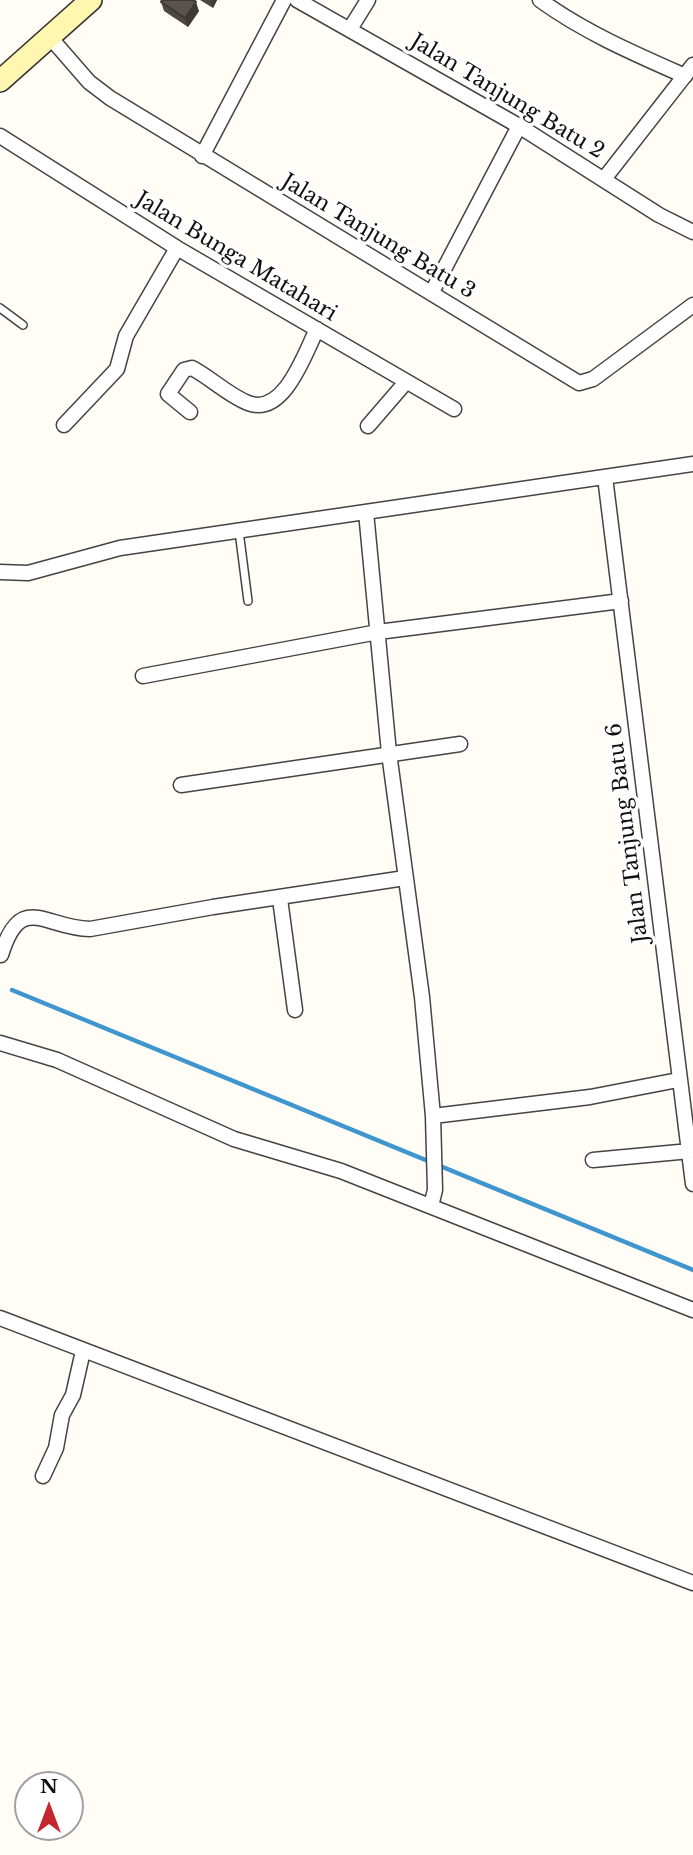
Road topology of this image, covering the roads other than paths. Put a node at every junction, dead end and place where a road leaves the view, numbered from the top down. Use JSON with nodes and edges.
{"nodes":[{"id":1,"x":91,"y":0,"type":"edge"},
{"id":2,"x":284,"y":0,"type":"edge"},
{"id":3,"x":297,"y":0,"type":"edge"},
{"id":4,"x":368,"y":0,"type":"edge"},
{"id":5,"x":540,"y":0,"type":"edge"},
{"id":6,"x":351,"y":29,"type":"junction"},
{"id":7,"x":49,"y":36,"type":"junction"},
{"id":8,"x":689,"y":71,"type":"edge"},
{"id":9,"x":0,"y":81,"type":"edge"},
{"id":10,"x":519,"y":126,"type":"junction"},
{"id":11,"x":0,"y":136,"type":"edge"},
{"id":12,"x":202,"y":156,"type":"junction"},
{"id":13,"x":604,"y":180,"type":"junction"},
{"id":14,"x":693,"y":232,"type":"edge"},
{"id":15,"x":177,"y":248,"type":"junction"},
{"id":16,"x":432,"y":292,"type":"junction"},
{"id":17,"x":693,"y":304,"type":"edge"},
{"id":18,"x":0,"y":308,"type":"edge"},
{"id":19,"x":23,"y":325,"type":"dead end"},
{"id":20,"x":317,"y":329,"type":"junction"},
{"id":21,"x":406,"y":382,"type":"junction"},
{"id":22,"x":454,"y":409,"type":"dead end"},
{"id":23,"x":190,"y":412,"type":"dead end"},
{"id":24,"x":64,"y":425,"type":"dead end"},
{"id":25,"x":368,"y":426,"type":"dead end"},
{"id":26,"x":693,"y":464,"type":"edge"},
{"id":27,"x":605,"y":477,"type":"junction"},
{"id":28,"x":366,"y":512,"type":"junction"},
{"id":29,"x":239,"y":531,"type":"junction"},
{"id":30,"x":0,"y":572,"type":"edge"},
{"id":31,"x":248,"y":601,"type":"dead end"},
{"id":32,"x":621,"y":601,"type":"junction"},
{"id":33,"x":379,"y":632,"type":"junction"},
{"id":34,"x":143,"y":676,"type":"dead end"},
{"id":35,"x":460,"y":744,"type":"dead end"},
{"id":36,"x":388,"y":753,"type":"junction"},
{"id":37,"x":181,"y":785,"type":"dead end"},
{"id":38,"x":405,"y":878,"type":"junction"},
{"id":39,"x":280,"y":899,"type":"junction"},
{"id":40,"x":1,"y":955,"type":"edge"},
{"id":41,"x":295,"y":1010,"type":"dead end"},
{"id":42,"x":0,"y":1042,"type":"edge"},
{"id":43,"x":678,"y":1080,"type":"junction"},
{"id":44,"x":433,"y":1116,"type":"junction"},
{"id":45,"x":690,"y":1151,"type":"junction"},
{"id":46,"x":593,"y":1160,"type":"dead end"},
{"id":47,"x":693,"y":1184,"type":"edge"},
{"id":48,"x":431,"y":1206,"type":"junction"},
{"id":49,"x":693,"y":1310,"type":"edge"},
{"id":50,"x":0,"y":1318,"type":"edge"},
{"id":51,"x":81,"y":1359,"type":"junction"},
{"id":52,"x":43,"y":1476,"type":"dead end"},
{"id":53,"x":693,"y":1583,"type":"edge"}],
"edges":[{"from":1,"to":7,"type":"street"},
{"from":2,"to":12,"type":"street"},
{"from":3,"to":6,"type":"street","name":"Jalan Tanjung Batu 2"},
{"from":4,"to":6,"type":"street"},
{"from":5,"to":8,"type":"street"},
{"from":6,"to":10,"type":"street","name":"Jalan Tanjung Batu 2"},
{"from":7,"to":9,"type":"street"},
{"from":7,"to":12,"type":"street","name":"Jalan Tanjung Batu 3"},
{"from":8,"to":13,"type":"street"},
{"from":10,"to":13,"type":"street","name":"Jalan Tanjung Batu 2"},
{"from":10,"to":16,"type":"street"},
{"from":11,"to":15,"type":"street","name":"Jalan Bunga Matahari"},
{"from":12,"to":16,"type":"street","name":"Jalan Tanjung Batu 3"},
{"from":13,"to":14,"type":"street","name":"Jalan Tanjung Batu 2"},
{"from":15,"to":20,"type":"street","name":"Jalan Bunga Matahari"},
{"from":15,"to":24,"type":"street"},
{"from":16,"to":17,"type":"street","name":"Jalan Tanjung Batu 3"},
{"from":18,"to":19,"type":"lane"},
{"from":20,"to":21,"type":"street","name":"Jalan Bunga Matahari"},
{"from":20,"to":23,"type":"street"},
{"from":21,"to":22,"type":"street","name":"Jalan Bunga Matahari"},
{"from":21,"to":25,"type":"street"},
{"from":26,"to":27,"type":"street"},
{"from":27,"to":28,"type":"street"},
{"from":27,"to":32,"type":"street","name":"Jalan Tanjung Batu 6"},
{"from":28,"to":29,"type":"street"},
{"from":28,"to":33,"type":"street"},
{"from":29,"to":30,"type":"street"},
{"from":29,"to":31,"type":"lane"},
{"from":32,"to":33,"type":"street"},
{"from":32,"to":43,"type":"street","name":"Jalan Tanjung Batu 6"},
{"from":33,"to":34,"type":"street"},
{"from":33,"to":36,"type":"street"},
{"from":35,"to":36,"type":"street"},
{"from":36,"to":37,"type":"street"},
{"from":36,"to":38,"type":"street"},
{"from":38,"to":39,"type":"street"},
{"from":38,"to":44,"type":"street"},
{"from":39,"to":40,"type":"street"},
{"from":39,"to":41,"type":"street"},
{"from":42,"to":48,"type":"street"},
{"from":43,"to":44,"type":"street"},
{"from":43,"to":45,"type":"street","name":"Jalan Tanjung Batu 6"},
{"from":44,"to":48,"type":"street"},
{"from":45,"to":46,"type":"street"},
{"from":45,"to":47,"type":"street","name":"Jalan Tanjung Batu 6"},
{"from":48,"to":49,"type":"street"},
{"from":50,"to":51,"type":"street"},
{"from":51,"to":52,"type":"street"},
{"from":51,"to":53,"type":"street"}]}
